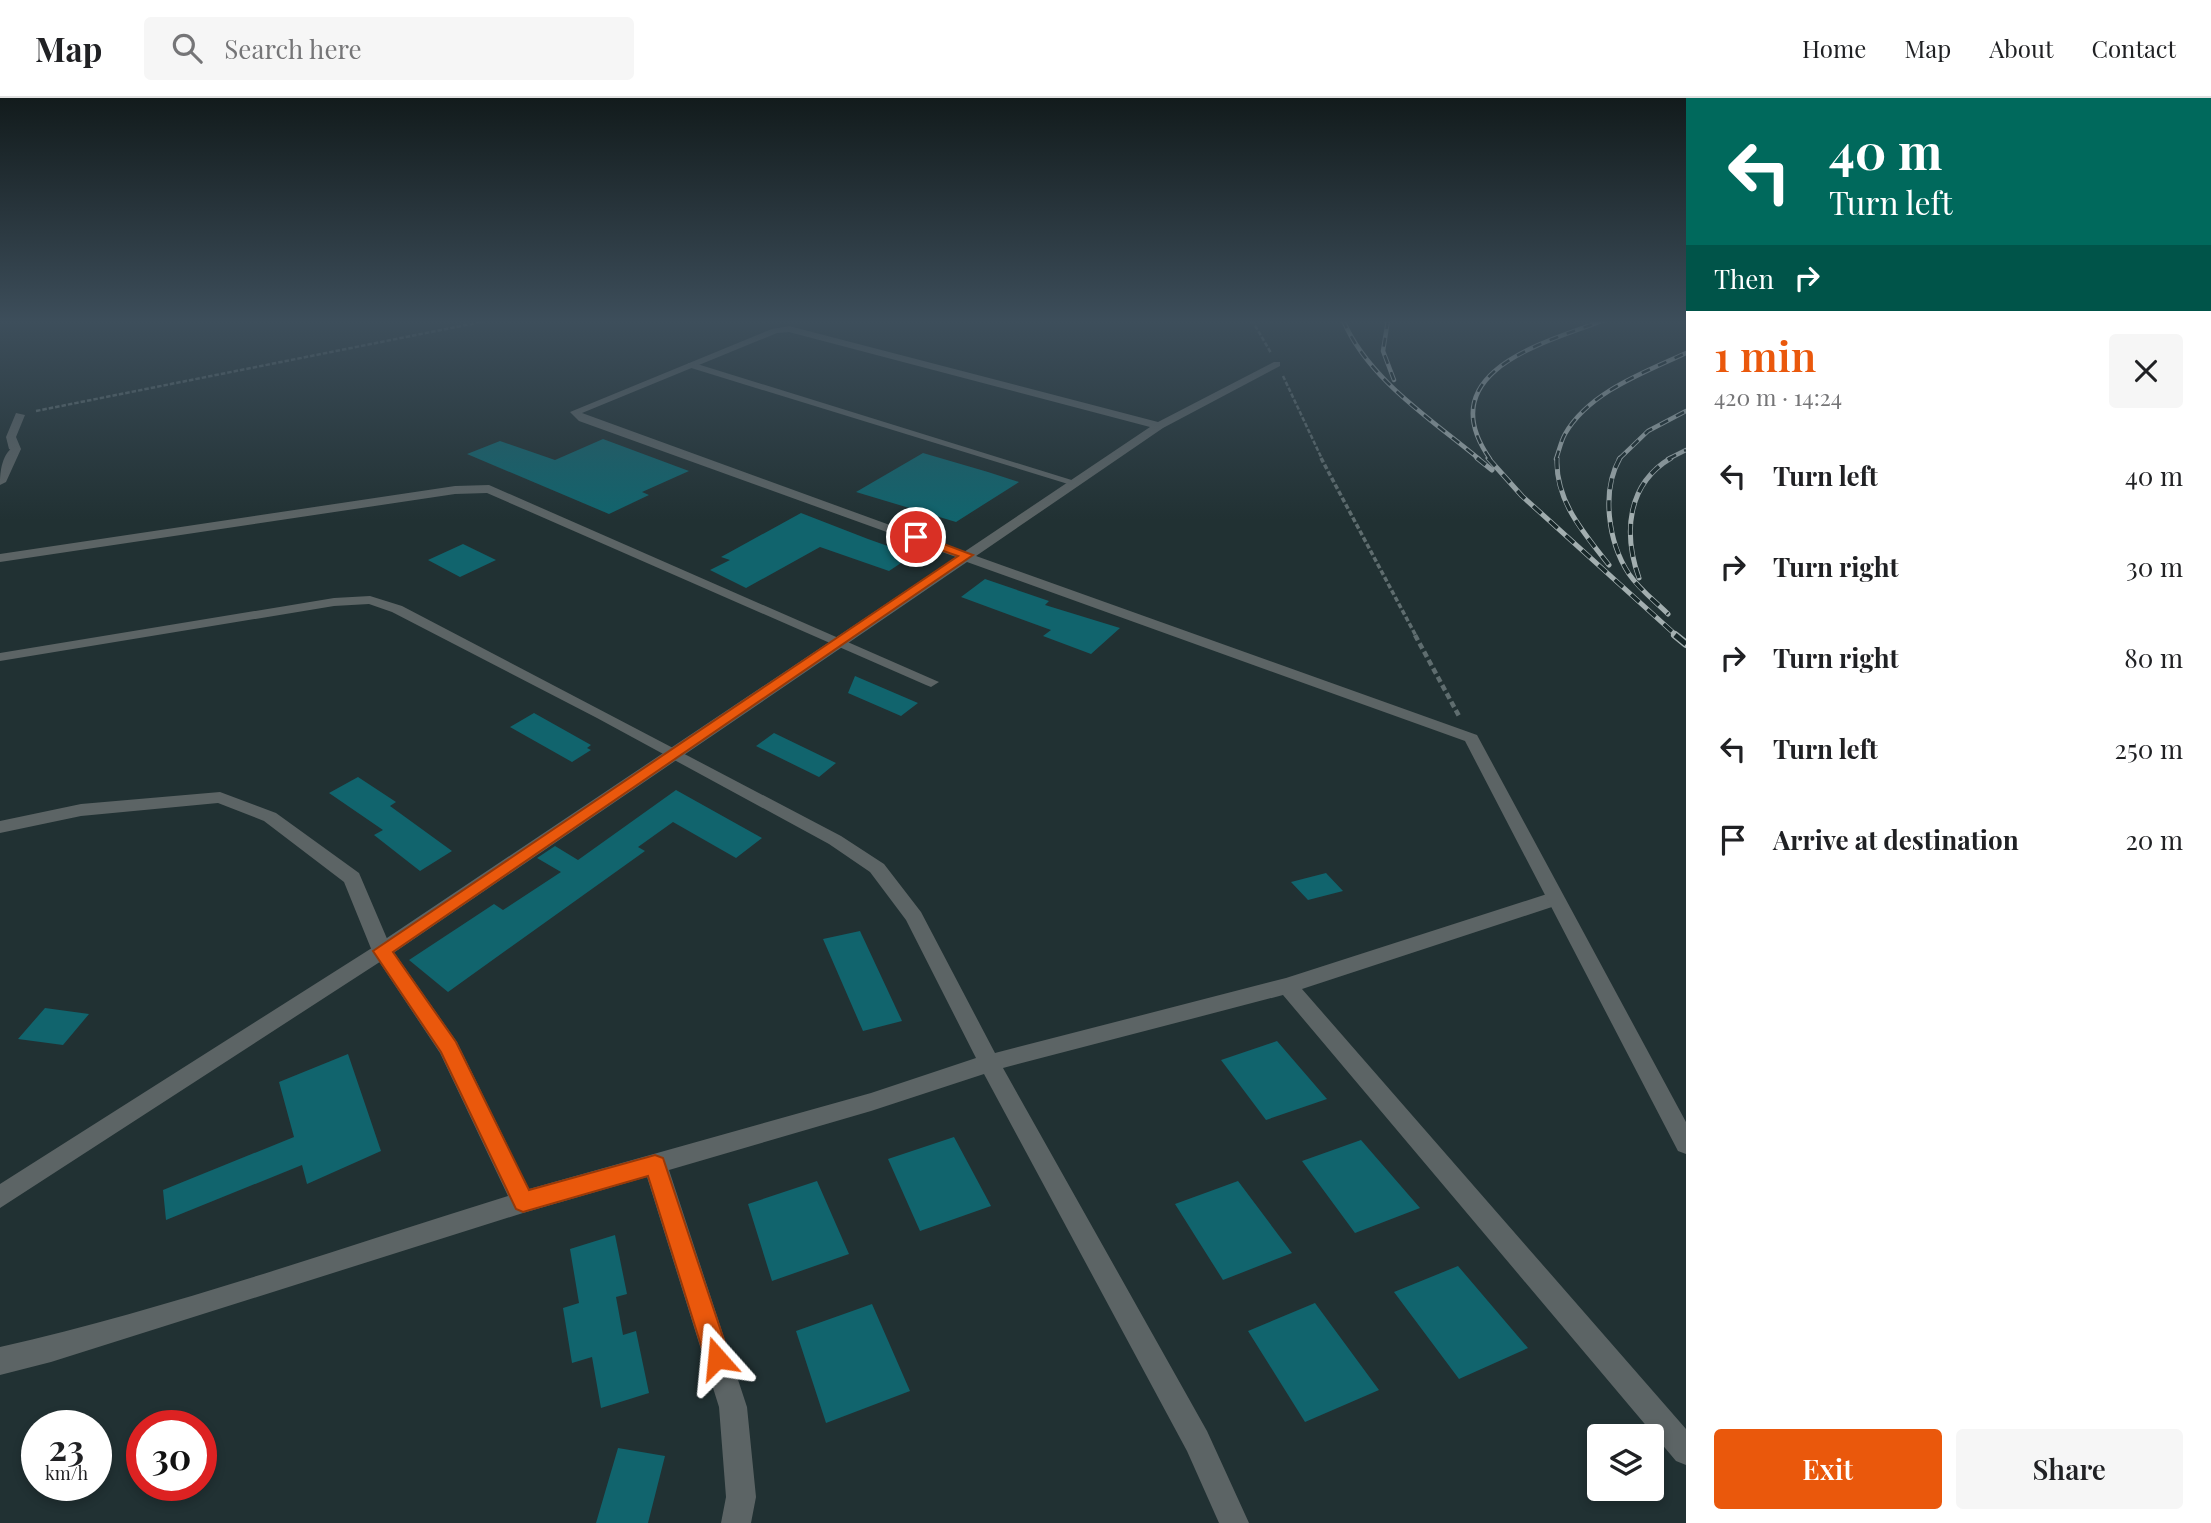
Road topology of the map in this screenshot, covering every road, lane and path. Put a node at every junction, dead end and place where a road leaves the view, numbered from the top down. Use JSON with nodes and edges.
{"nodes":[{"id":1,"x":161,"y":386,"type":"edge"},
{"id":2,"x":636,"y":386,"type":"edge"},
{"id":3,"x":761,"y":386,"type":"edge"},
{"id":4,"x":1012,"y":386,"type":"edge"},
{"id":5,"x":1234,"y":386,"type":"edge"},
{"id":6,"x":1287,"y":386,"type":"edge"},
{"id":7,"x":15,"y":416,"type":"joint"},
{"id":8,"x":1159,"y":426,"type":"junction"},
{"id":9,"x":0,"y":482,"type":"edge"},
{"id":10,"x":1072,"y":482,"type":"junction"},
{"id":11,"x":967,"y":555,"type":"junction"},
{"id":12,"x":0,"y":558,"type":"edge"},
{"id":13,"x":838,"y":640,"type":"junction"},
{"id":14,"x":0,"y":657,"type":"edge"},
{"id":15,"x":931,"y":682,"type":"dead end"},
{"id":16,"x":1471,"y":738,"type":"junction"},
{"id":17,"x":675,"y":754,"type":"junction"},
{"id":18,"x":0,"y":828,"type":"edge"},
{"id":19,"x":1554,"y":899,"type":"junction"},
{"id":20,"x":382,"y":951,"type":"junction"},
{"id":21,"x":1287,"y":986,"type":"junction"},
{"id":22,"x":989,"y":1063,"type":"junction"},
{"id":23,"x":1686,"y":1144,"type":"edge"},
{"id":24,"x":655,"y":1164,"type":"junction"},
{"id":25,"x":0,"y":1197,"type":"edge"},
{"id":26,"x":523,"y":1202,"type":"junction"},
{"id":27,"x":0,"y":1361,"type":"edge"},
{"id":28,"x":1686,"y":1451,"type":"edge"},
{"id":29,"x":736,"y":1523,"type":"edge"},
{"id":30,"x":1234,"y":1523,"type":"edge"}],
"edges":[{"from":1,"to":7,"type":"path"},
{"from":2,"to":11,"type":"street"},
{"from":3,"to":10,"type":"street"},
{"from":4,"to":8,"type":"street"},
{"from":5,"to":8,"type":"street"},
{"from":6,"to":16,"type":"path"},
{"from":7,"to":9,"type":"street"},
{"from":8,"to":10,"type":"street"},
{"from":10,"to":11,"type":"street"},
{"from":11,"to":13,"type":"street"},
{"from":11,"to":16,"type":"street"},
{"from":12,"to":13,"type":"street"},
{"from":13,"to":15,"type":"street"},
{"from":13,"to":17,"type":"street"},
{"from":14,"to":17,"type":"street"},
{"from":16,"to":19,"type":"street"},
{"from":17,"to":20,"type":"street"},
{"from":17,"to":22,"type":"street"},
{"from":18,"to":20,"type":"street"},
{"from":19,"to":21,"type":"street"},
{"from":19,"to":23,"type":"street"},
{"from":20,"to":25,"type":"street"},
{"from":20,"to":26,"type":"street"},
{"from":21,"to":22,"type":"street"},
{"from":21,"to":28,"type":"street"},
{"from":22,"to":24,"type":"street"},
{"from":22,"to":30,"type":"street"},
{"from":24,"to":26,"type":"street"},
{"from":24,"to":29,"type":"street"},
{"from":26,"to":27,"type":"street"}]}
